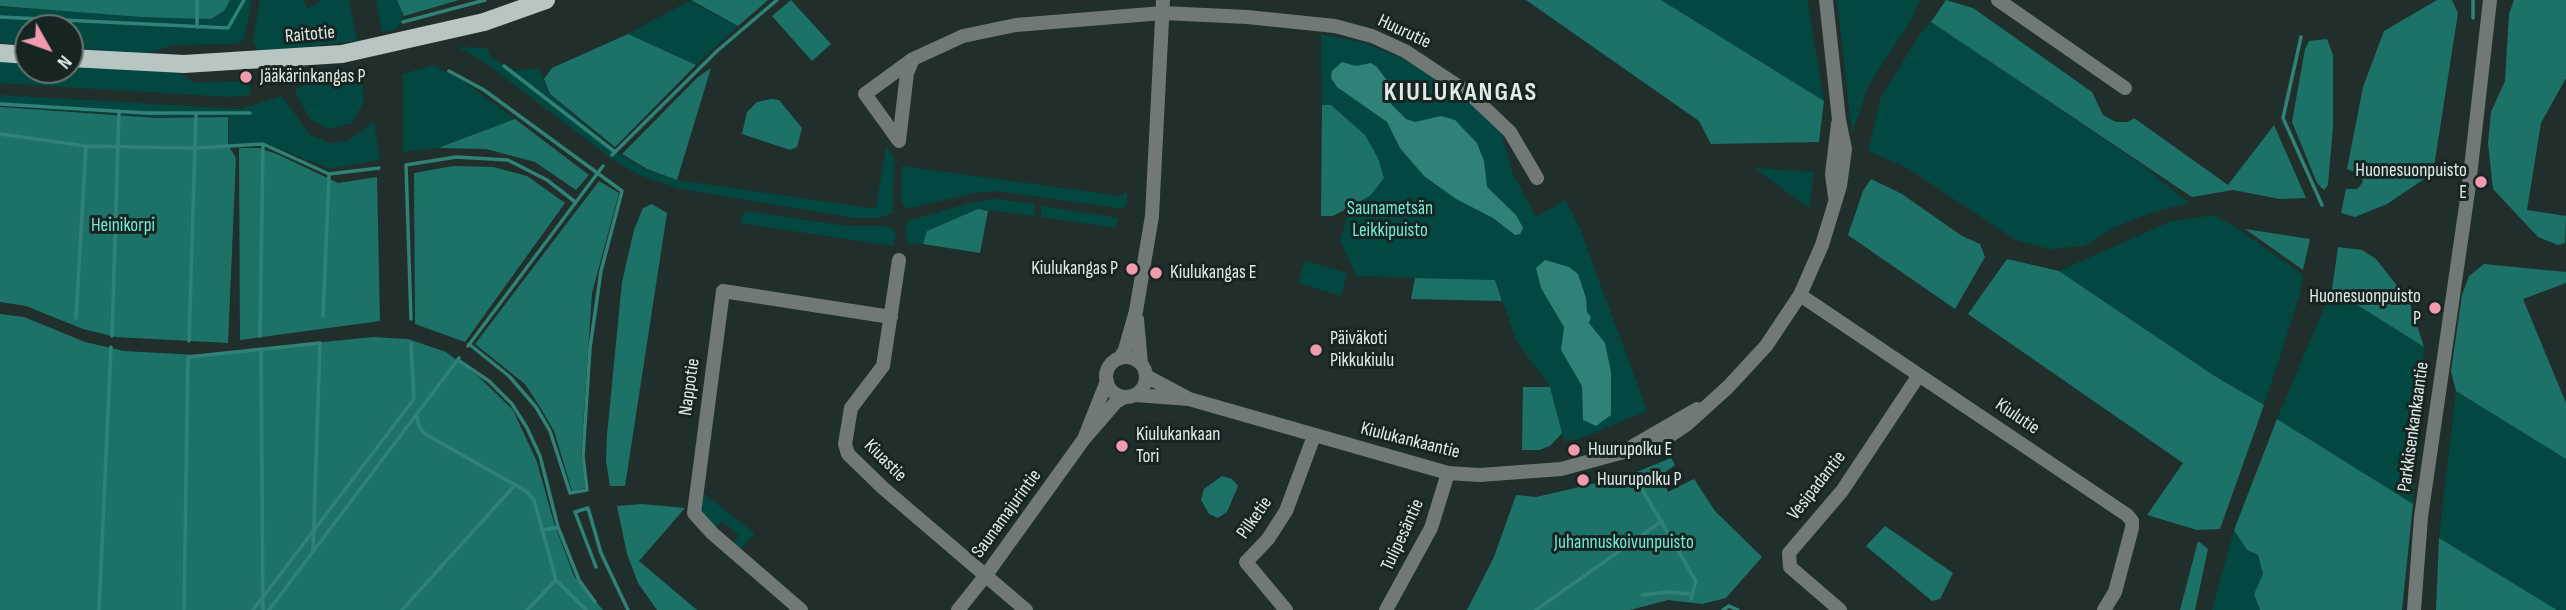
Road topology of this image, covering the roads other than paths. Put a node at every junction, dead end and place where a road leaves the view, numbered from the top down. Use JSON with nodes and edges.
{"nodes":[{"id":1,"x":546,"y":0,"type":"edge"},
{"id":2,"x":1826,"y":0,"type":"edge"},
{"id":3,"x":1998,"y":0,"type":"edge"},
{"id":4,"x":2490,"y":0,"type":"edge"},
{"id":5,"x":1163,"y":7,"type":"edge"},
{"id":6,"x":84,"y":59,"type":"edge"},
{"id":7,"x":913,"y":59,"type":"junction"},
{"id":8,"x":2125,"y":88,"type":"dead end"},
{"id":9,"x":1537,"y":178,"type":"dead end"},
{"id":10,"x":899,"y":260,"type":"dead end"},
{"id":11,"x":1801,"y":295,"type":"junction"},
{"id":12,"x":1136,"y":310,"type":"junction"},
{"id":13,"x":891,"y":317,"type":"junction"},
{"id":14,"x":1119,"y":358,"type":"junction"},
{"id":15,"x":1144,"y":370,"type":"junction"},
{"id":16,"x":1919,"y":374,"type":"junction"},
{"id":17,"x":1107,"y":381,"type":"junction"},
{"id":18,"x":1130,"y":396,"type":"junction"},
{"id":19,"x":1189,"y":399,"type":"junction"},
{"id":20,"x":1314,"y":436,"type":"junction"},
{"id":21,"x":1084,"y":439,"type":"junction"},
{"id":22,"x":1448,"y":473,"type":"junction"},
{"id":23,"x":986,"y":575,"type":"junction"},
{"id":24,"x":801,"y":610,"type":"edge"},
{"id":25,"x":958,"y":610,"type":"edge"},
{"id":26,"x":1026,"y":610,"type":"edge"},
{"id":27,"x":1286,"y":610,"type":"edge"},
{"id":28,"x":1386,"y":610,"type":"edge"},
{"id":29,"x":1840,"y":610,"type":"edge"},
{"id":30,"x":2104,"y":610,"type":"edge"},
{"id":31,"x":2414,"y":610,"type":"edge"}],
"edges":[{"from":1,"to":6,"type":"main road","name":"Raitotie"},
{"from":2,"to":11,"type":"street","name":"Kiulukankaantie"},
{"from":3,"to":8,"type":"street"},
{"from":4,"to":31,"type":"street","name":"Parkkisenkankaantie"},
{"from":5,"to":7,"type":"street","name":"Huurutie"},
{"from":5,"to":9,"type":"street","name":"Huurutie"},
{"from":5,"to":12,"type":"street"},
{"from":7,"to":7,"type":"street","name":"Huurutie"},
{"from":10,"to":13,"type":"street","name":"Kiuastie"},
{"from":11,"to":16,"type":"street","name":"Kiulutie"},
{"from":11,"to":22,"type":"street","name":"Kiulukankaantie"},
{"from":12,"to":14,"type":"street"},
{"from":12,"to":15,"type":"street"},
{"from":13,"to":23,"type":"street","name":"Kiuastie"},
{"from":13,"to":24,"type":"street","name":"Nappotie"},
{"from":14,"to":15,"type":"street"},
{"from":14,"to":17,"type":"street"},
{"from":15,"to":18,"type":"street"},
{"from":15,"to":19,"type":"street","name":"Kiulukankaantie"},
{"from":16,"to":29,"type":"street","name":"Vesipadantie"},
{"from":16,"to":30,"type":"street","name":"Kiulutie"},
{"from":17,"to":18,"type":"street"},
{"from":17,"to":21,"type":"street","name":"Saunamajurintie"},
{"from":18,"to":19,"type":"street","name":"Kiulukankaantie"},
{"from":18,"to":21,"type":"street","name":"Saunamajurintie"},
{"from":19,"to":20,"type":"street","name":"Kiulukankaantie"},
{"from":20,"to":22,"type":"street","name":"Kiulukankaantie"},
{"from":20,"to":27,"type":"street","name":"Pilketie"},
{"from":21,"to":23,"type":"street","name":"Saunamajurintie"},
{"from":22,"to":28,"type":"street","name":"Tulipesäntie"},
{"from":23,"to":25,"type":"street","name":"Saunamajurintie"},
{"from":23,"to":26,"type":"street"}]}
